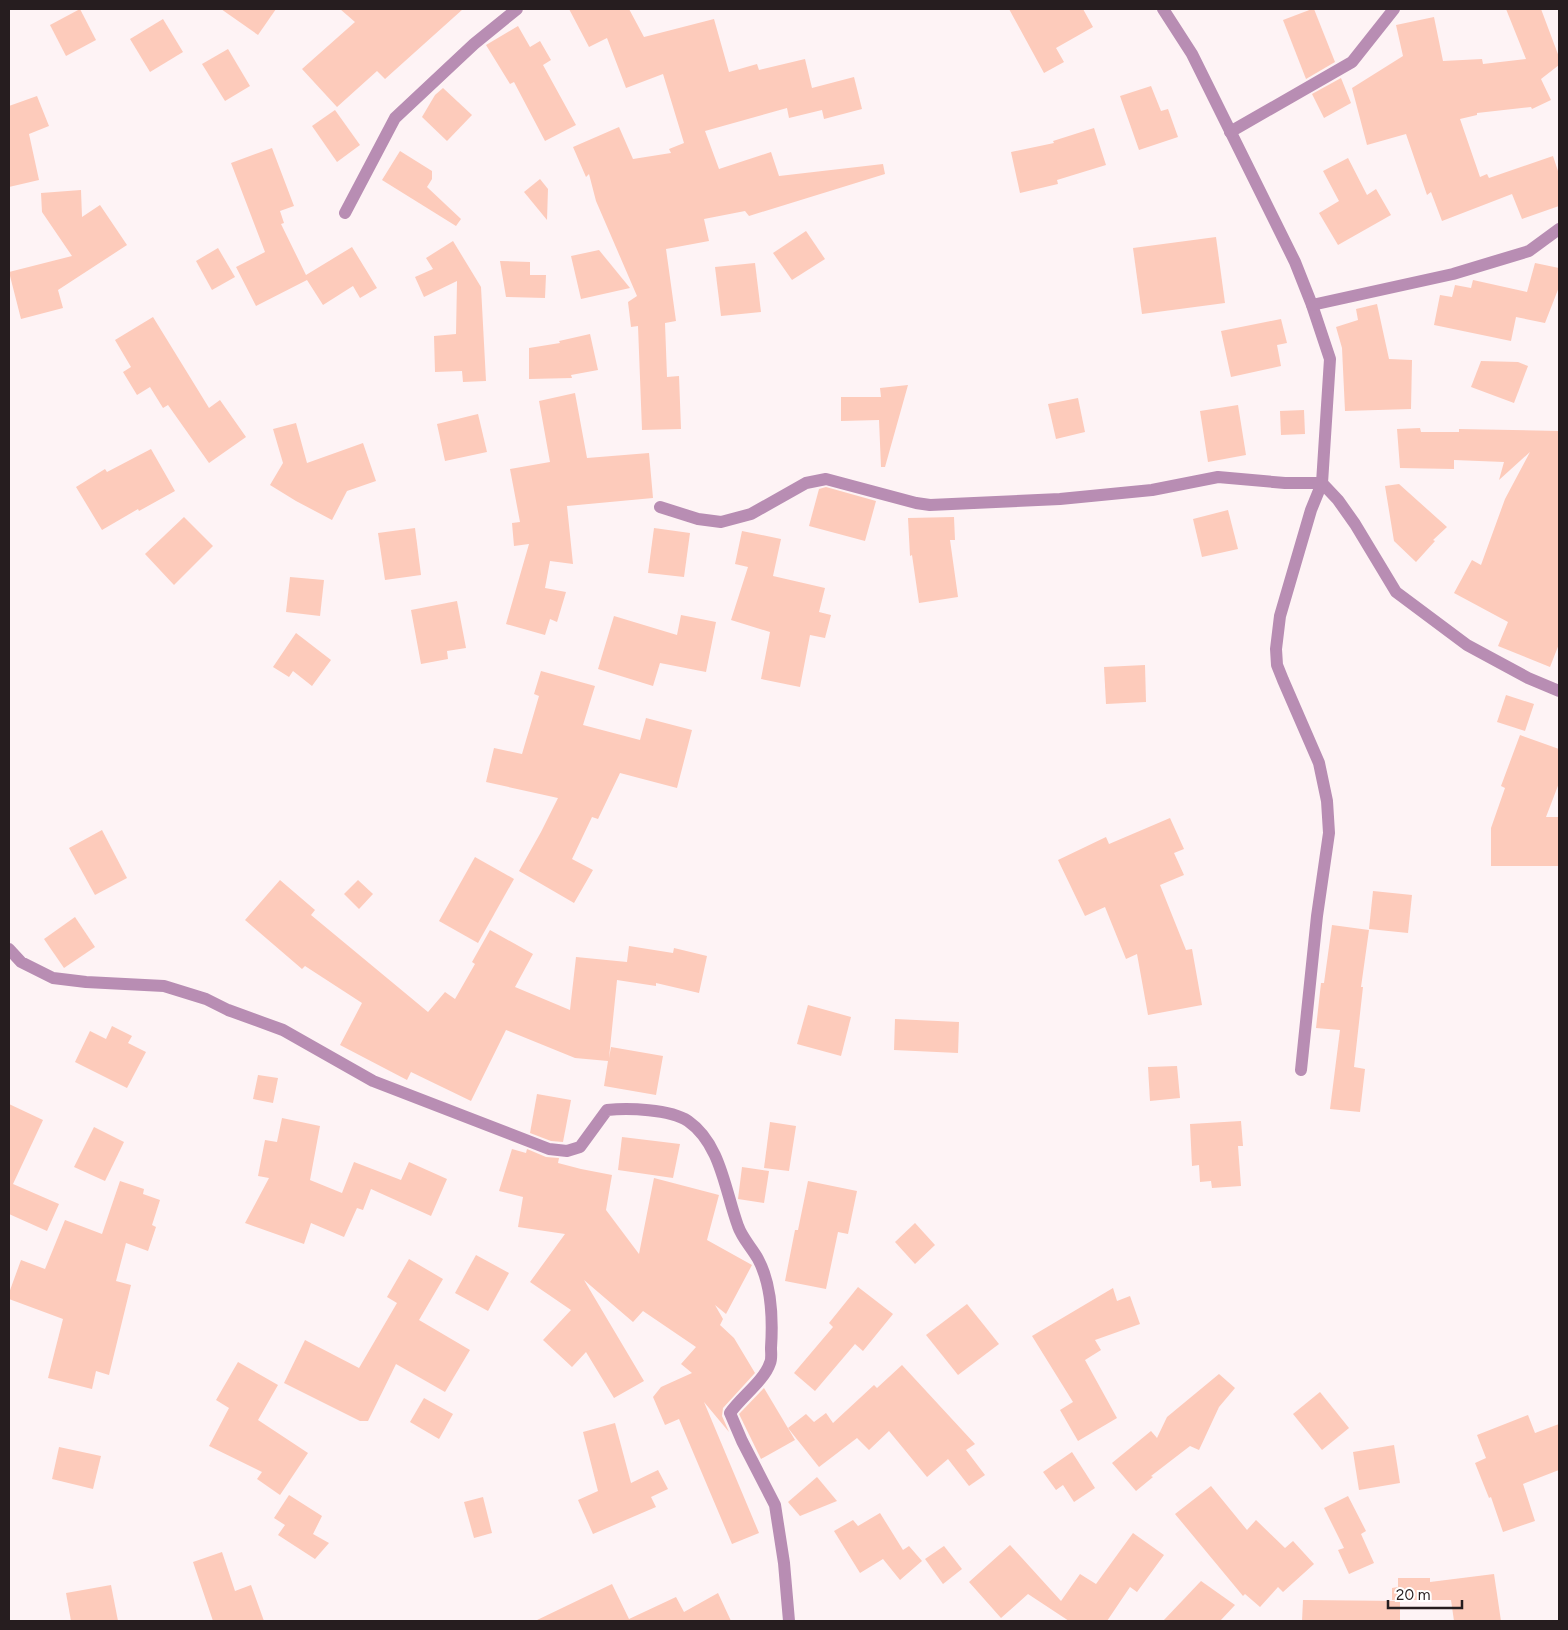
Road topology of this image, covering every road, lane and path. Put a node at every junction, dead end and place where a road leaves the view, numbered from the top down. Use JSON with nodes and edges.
{"nodes":[{"id":1,"x":518,"y":9,"type":"edge"},
{"id":2,"x":1163,"y":9,"type":"edge"},
{"id":3,"x":1394,"y":9,"type":"edge"},
{"id":4,"x":1230,"y":132,"type":"junction"},
{"id":5,"x":345,"y":213,"type":"dead end"},
{"id":6,"x":1559,"y":229,"type":"edge"},
{"id":7,"x":1312,"y":305,"type":"junction"},
{"id":8,"x":1322,"y":483,"type":"junction"},
{"id":9,"x":660,"y":506,"type":"dead end"},
{"id":10,"x":1559,"y":691,"type":"edge"},
{"id":11,"x":9,"y":949,"type":"edge"},
{"id":12,"x":1301,"y":1070,"type":"dead end"},
{"id":13,"x":789,"y":1621,"type":"edge"}],
"edges":[{"from":1,"to":5,"type":"street"},
{"from":2,"to":4,"type":"street"},
{"from":3,"to":4,"type":"street"},
{"from":4,"to":7,"type":"street"},
{"from":6,"to":7,"type":"street"},
{"from":7,"to":8,"type":"street"},
{"from":8,"to":9,"type":"street"},
{"from":8,"to":10,"type":"street"},
{"from":8,"to":12,"type":"street"},
{"from":11,"to":13,"type":"street"}]}
